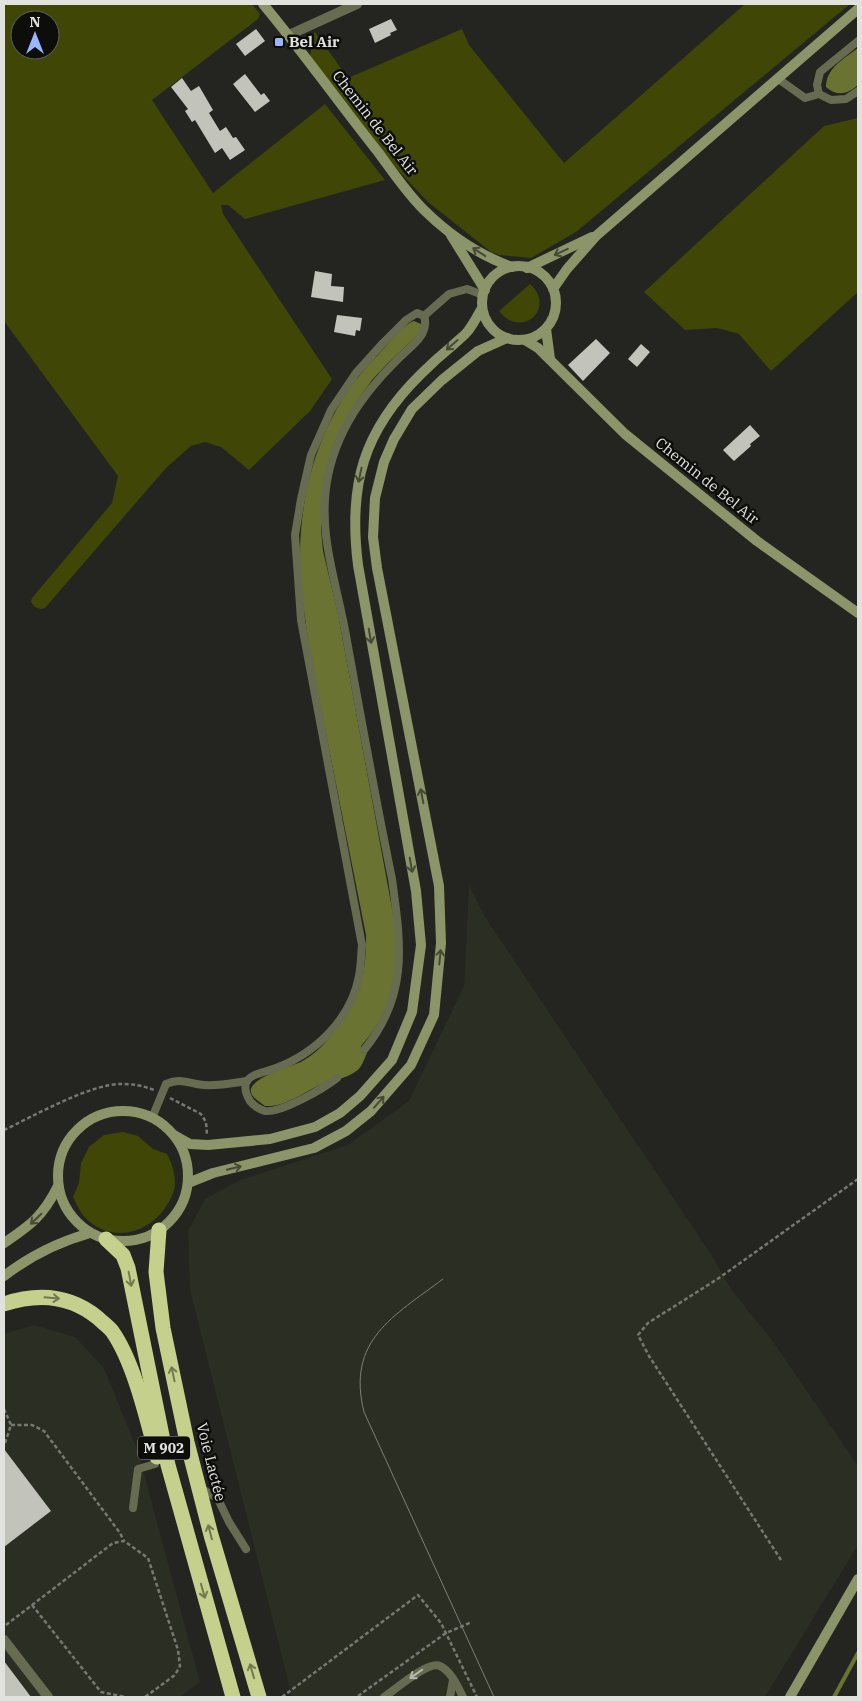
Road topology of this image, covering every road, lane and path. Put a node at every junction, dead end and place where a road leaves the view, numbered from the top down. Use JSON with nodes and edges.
{"nodes":[{"id":1,"x":263,"y":4,"type":"edge"},
{"id":2,"x":357,"y":4,"type":"edge"},
{"id":3,"x":858,"y":9,"type":"edge"},
{"id":4,"x":289,"y":35,"type":"junction"},
{"id":5,"x":858,"y":41,"type":"edge"},
{"id":6,"x":777,"y":78,"type":"junction"},
{"id":7,"x":858,"y":91,"type":"edge"},
{"id":8,"x":819,"y":94,"type":"junction"},
{"id":9,"x":449,"y":232,"type":"junction"},
{"id":10,"x":596,"y":236,"type":"junction"},
{"id":11,"x":512,"y":267,"type":"junction"},
{"id":12,"x":527,"y":268,"type":"junction"},
{"id":13,"x":553,"y":289,"type":"junction"},
{"id":14,"x":484,"y":292,"type":"junction"},
{"id":15,"x":482,"y":308,"type":"junction"},
{"id":16,"x":424,"y":316,"type":"junction"},
{"id":17,"x":546,"y":328,"type":"junction"},
{"id":18,"x":507,"y":338,"type":"junction"},
{"id":19,"x":524,"y":340,"type":"junction"},
{"id":20,"x":550,"y":359,"type":"junction"},
{"id":21,"x":858,"y":613,"type":"edge"},
{"id":22,"x":364,"y":1050,"type":"dead end"},
{"id":23,"x":337,"y":1078,"type":"dead end"},
{"id":24,"x":247,"y":1081,"type":"junction"},
{"id":25,"x":161,"y":1093,"type":"junction"},
{"id":26,"x":152,"y":1118,"type":"junction"},
{"id":27,"x":4,"y":1130,"type":"edge"},
{"id":28,"x":174,"y":1135,"type":"junction"},
{"id":29,"x":207,"y":1137,"type":"dead end"},
{"id":30,"x":858,"y":1179,"type":"edge"},
{"id":31,"x":188,"y":1183,"type":"junction"},
{"id":32,"x":58,"y":1186,"type":"junction"},
{"id":33,"x":159,"y":1230,"type":"junction"},
{"id":34,"x":90,"y":1233,"type":"junction"},
{"id":35,"x":106,"y":1239,"type":"junction"},
{"id":36,"x":4,"y":1243,"type":"edge"},
{"id":37,"x":4,"y":1276,"type":"edge"},
{"id":38,"x":4,"y":1304,"type":"edge"},
{"id":39,"x":4,"y":1409,"type":"edge"},
{"id":40,"x":11,"y":1425,"type":"junction"},
{"id":41,"x":4,"y":1446,"type":"edge"},
{"id":42,"x":155,"y":1450,"type":"junction"},
{"id":43,"x":198,"y":1487,"type":"junction"},
{"id":44,"x":133,"y":1508,"type":"dead end"},
{"id":45,"x":124,"y":1541,"type":"junction"},
{"id":46,"x":246,"y":1549,"type":"dead end"},
{"id":47,"x":194,"y":1559,"type":"junction"},
{"id":48,"x":781,"y":1560,"type":"dead end"},
{"id":49,"x":858,"y":1579,"type":"edge"},
{"id":50,"x":32,"y":1604,"type":"junction"},
{"id":51,"x":472,"y":1622,"type":"dead end"},
{"id":52,"x":6,"y":1625,"type":"dead end"},
{"id":53,"x":446,"y":1633,"type":"junction"},
{"id":54,"x":4,"y":1640,"type":"edge"},
{"id":55,"x":453,"y":1680,"type":"junction"},
{"id":56,"x":358,"y":1696,"type":"edge"},
{"id":57,"x":48,"y":1697,"type":"edge"},
{"id":58,"x":126,"y":1697,"type":"edge"},
{"id":59,"x":145,"y":1697,"type":"edge"},
{"id":60,"x":233,"y":1697,"type":"edge"},
{"id":61,"x":259,"y":1697,"type":"edge"},
{"id":62,"x":282,"y":1697,"type":"edge"},
{"id":63,"x":384,"y":1697,"type":"edge"},
{"id":64,"x":450,"y":1697,"type":"edge"},
{"id":65,"x":463,"y":1697,"type":"edge"},
{"id":66,"x":476,"y":1697,"type":"edge"},
{"id":67,"x":790,"y":1697,"type":"edge"}],
"edges":[{"from":1,"to":4,"type":"main road","name":"Chemin de Bel Air"},
{"from":2,"to":4,"type":"street"},
{"from":3,"to":6,"type":"main road"},
{"from":4,"to":9,"type":"main road","name":"Chemin de Bel Air"},
{"from":5,"to":8,"type":"lane"},
{"from":6,"to":8,"type":"lane"},
{"from":6,"to":10,"type":"main road"},
{"from":7,"to":8,"type":"lane"},
{"from":11,"to":9,"type":"main road","name":"Chemin de Bel Air","one_way":true},
{"from":9,"to":14,"type":"main road","name":"Chemin de Bel Air"},
{"from":10,"to":12,"type":"main road","one_way":true},
{"from":10,"to":13,"type":"main road"},
{"from":11,"to":12,"type":"main road"},
{"from":11,"to":14,"type":"main road"},
{"from":12,"to":13,"type":"main road"},
{"from":13,"to":17,"type":"main road"},
{"from":14,"to":15,"type":"main road"},
{"from":14,"to":16,"type":"lane"},
{"from":15,"to":18,"type":"main road"},
{"from":15,"to":28,"type":"main road","one_way":true},
{"from":16,"to":22,"type":"lane"},
{"from":16,"to":24,"type":"lane"},
{"from":17,"to":19,"type":"main road"},
{"from":17,"to":20,"type":"main road"},
{"from":18,"to":19,"type":"main road"},
{"from":31,"to":18,"type":"main road","one_way":true},
{"from":19,"to":20,"type":"main road","name":"Chemin de Bel Air"},
{"from":20,"to":21,"type":"main road","name":"Chemin de Bel Air"},
{"from":23,"to":24,"type":"lane"},
{"from":24,"to":25,"type":"lane"},
{"from":25,"to":26,"type":"lane"},
{"from":25,"to":27,"type":"path"},
{"from":25,"to":29,"type":"path"},
{"from":26,"to":28,"type":"main road"},
{"from":26,"to":32,"type":"main road"},
{"from":28,"to":31,"type":"main road"},
{"from":30,"to":48,"type":"path"},
{"from":31,"to":33,"type":"main road"},
{"from":32,"to":34,"type":"main road"},
{"from":32,"to":36,"type":"main road","one_way":true},
{"from":33,"to":35,"type":"main road"},
{"from":43,"to":33,"type":"highway","name":"Voie Lactée","number":"M 902","one_way":true},
{"from":34,"to":35,"type":"main road"},
{"from":34,"to":37,"type":"main road"},
{"from":35,"to":47,"type":"highway","number":"M 902","one_way":true},
{"from":38,"to":42,"type":"highway","one_way":true},
{"from":39,"to":40,"type":"path"},
{"from":40,"to":41,"type":"path"},
{"from":40,"to":45,"type":"path"},
{"from":42,"to":44,"type":"lane"},
{"from":42,"to":47,"type":"highway"},
{"from":43,"to":46,"type":"lane"},
{"from":61,"to":43,"type":"highway","name":"Voie Lactée","number":"M 902","one_way":true},
{"from":45,"to":50,"type":"path"},
{"from":45,"to":59,"type":"path"},
{"from":47,"to":60,"type":"highway","number":"M 902","one_way":true},
{"from":49,"to":67,"type":"main road"},
{"from":50,"to":52,"type":"path"},
{"from":50,"to":58,"type":"path"},
{"from":51,"to":53,"type":"path"},
{"from":53,"to":56,"type":"path"},
{"from":53,"to":62,"type":"path"},
{"from":53,"to":66,"type":"path"},
{"from":54,"to":57,"type":"street"},
{"from":55,"to":63,"type":"lane","one_way":true},
{"from":55,"to":64,"type":"lane"},
{"from":55,"to":65,"type":"lane"}]}
